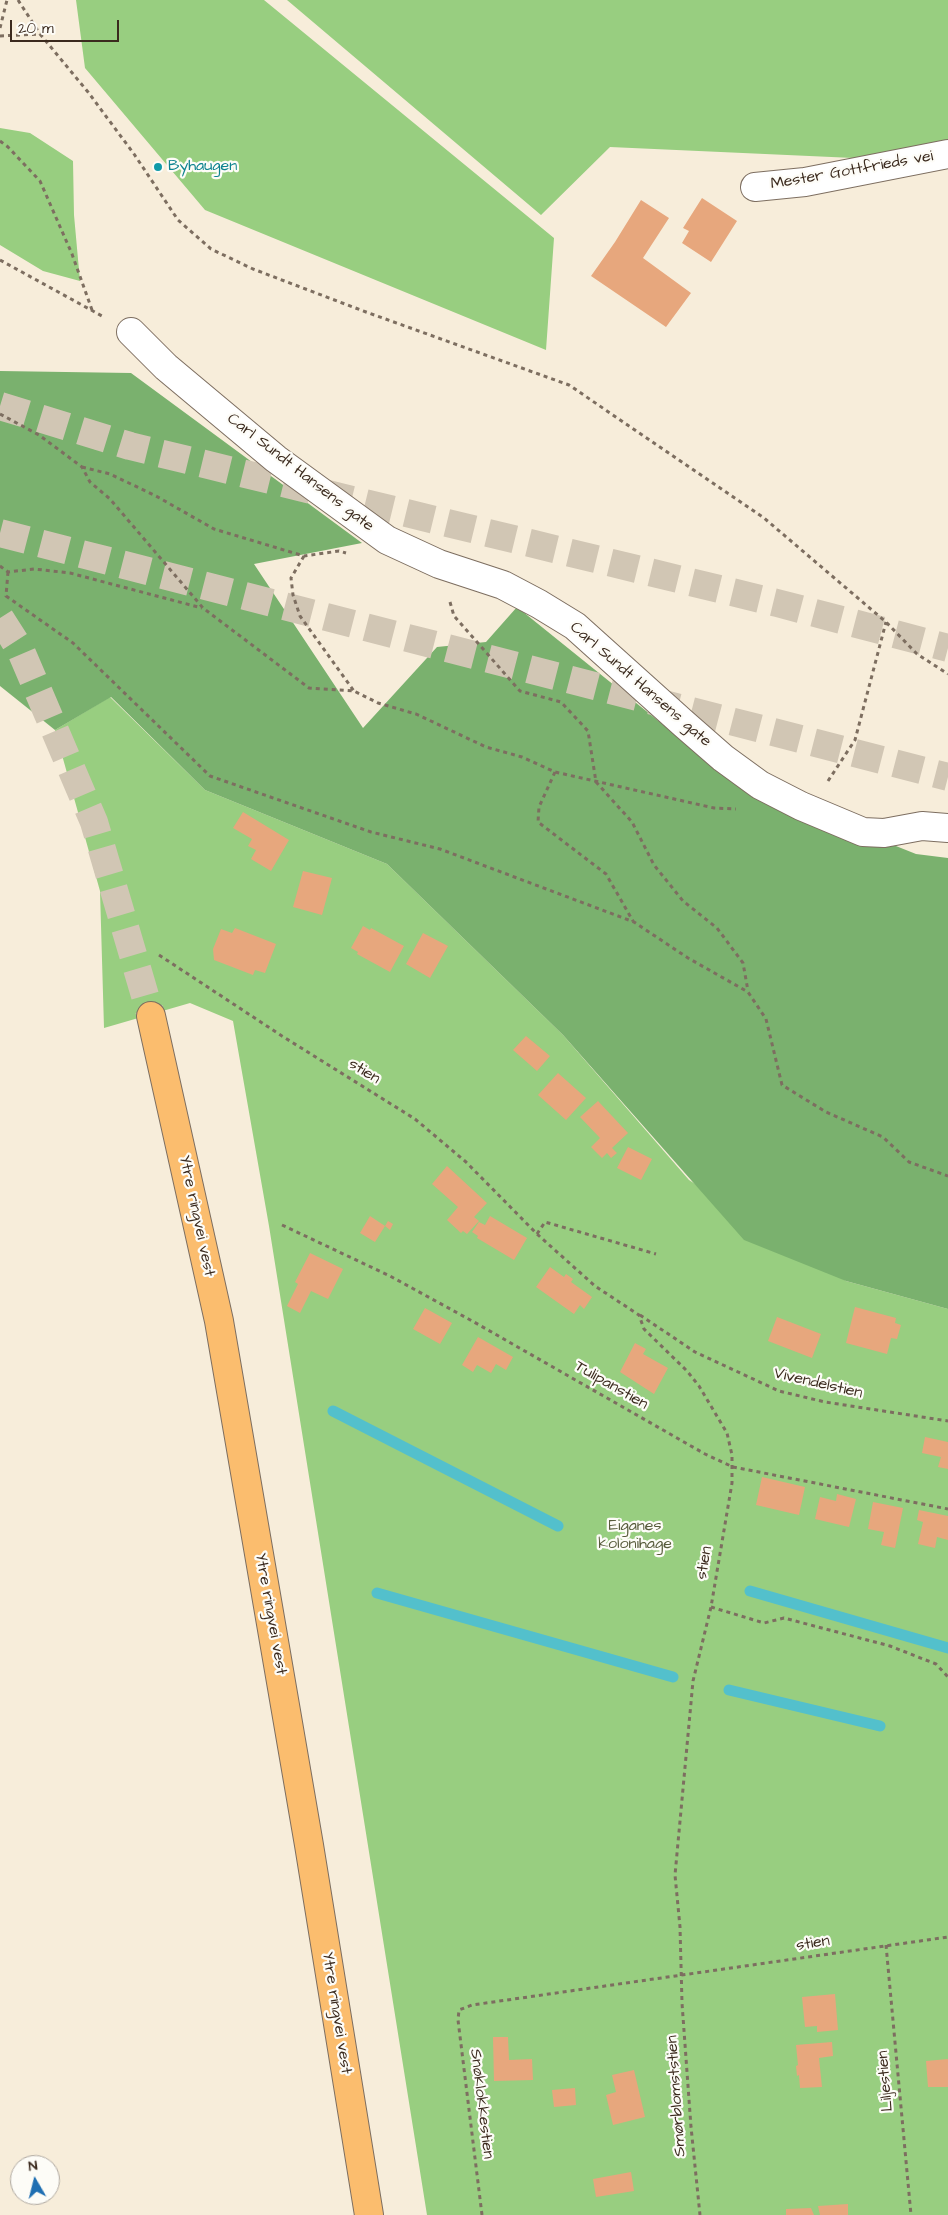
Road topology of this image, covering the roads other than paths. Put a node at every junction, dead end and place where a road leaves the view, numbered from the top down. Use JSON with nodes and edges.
{"nodes":[{"id":1,"x":948,"y":154,"type":"edge"},
{"id":2,"x":755,"y":187,"type":"dead end"},
{"id":3,"x":131,"y":332,"type":"road end"},
{"id":4,"x":948,"y":828,"type":"edge"},
{"id":5,"x":150,"y":1016,"type":"tunnel mouth"},
{"id":6,"x":369,"y":2215,"type":"edge"}],
"edges":[{"from":1,"to":2,"type":"street","name":"Mester Gottfrieds vei"},
{"from":3,"to":4,"type":"street","name":"Carl Sundt Hansens gate"},
{"from":5,"to":6,"type":"main road","name":"Ytre ringvei vest"}]}
